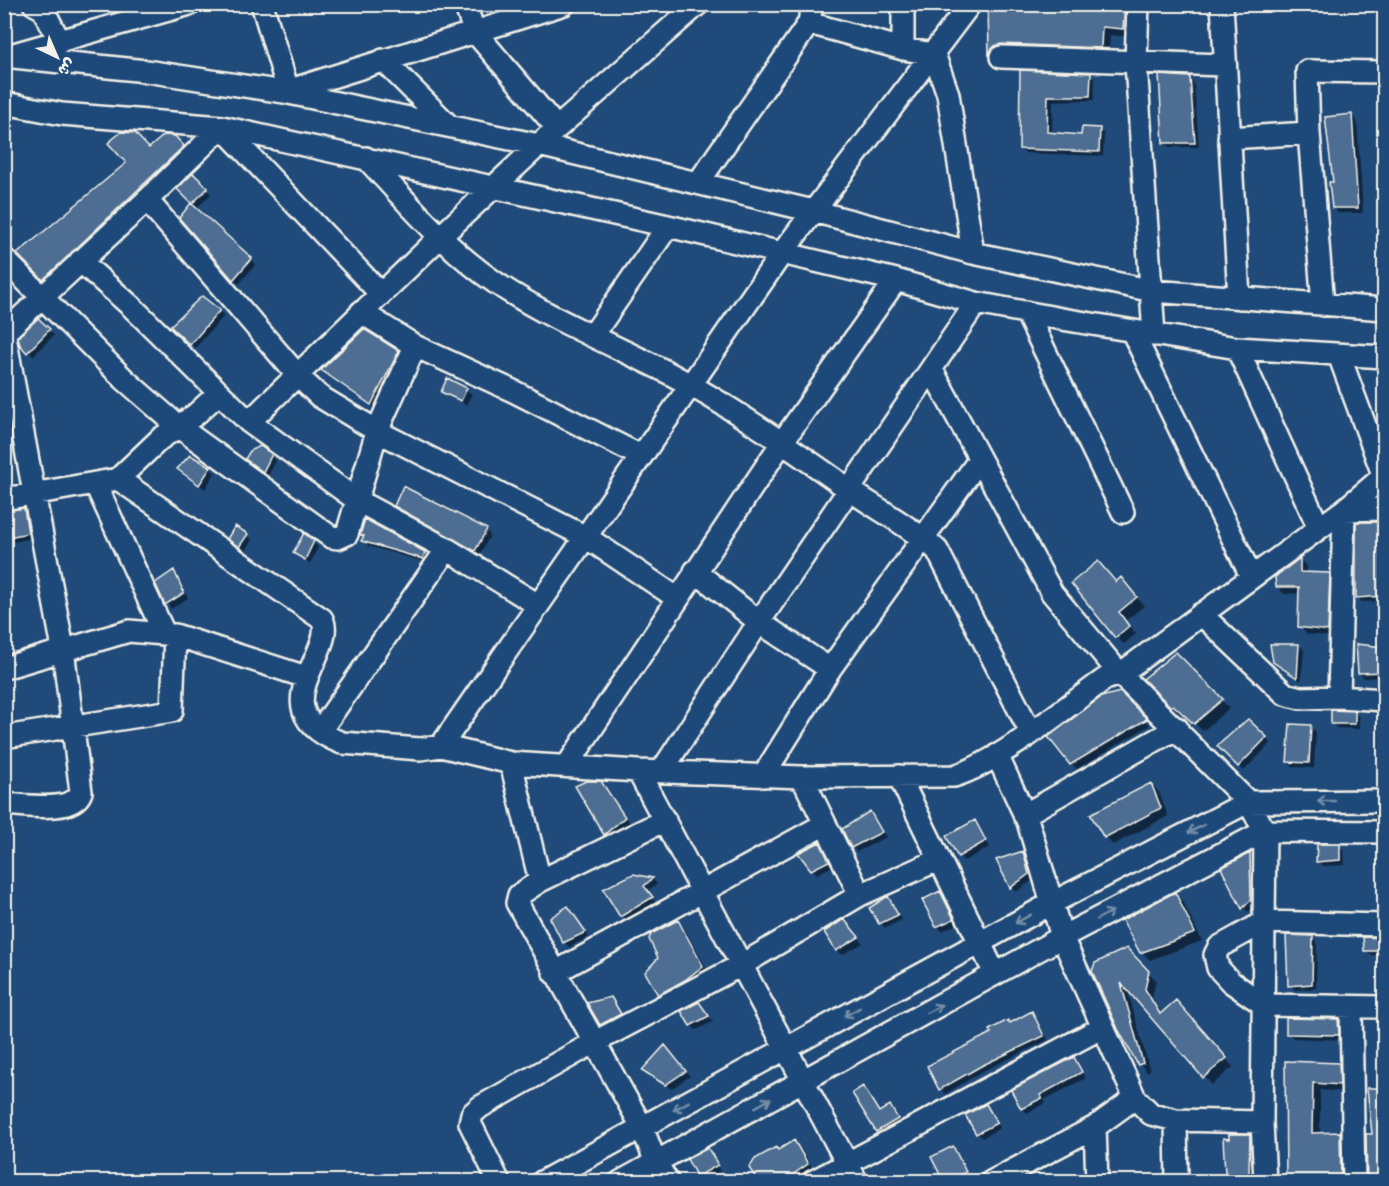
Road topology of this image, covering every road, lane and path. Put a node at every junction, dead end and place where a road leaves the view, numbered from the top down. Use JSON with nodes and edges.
{"nodes":[{"id":1,"x":190,"y":4,"type":"edge"},
{"id":2,"x":262,"y":4,"type":"edge"},
{"id":3,"x":465,"y":4,"type":"edge"},
{"id":4,"x":564,"y":4,"type":"edge"},
{"id":5,"x":698,"y":4,"type":"edge"},
{"id":6,"x":903,"y":4,"type":"edge"},
{"id":7,"x":970,"y":4,"type":"edge"},
{"id":8,"x":1138,"y":4,"type":"edge"},
{"id":9,"x":1222,"y":4,"type":"edge"},
{"id":10,"x":46,"y":6,"type":"edge"},
{"id":11,"x":811,"y":14,"type":"edge"},
{"id":12,"x":474,"y":31,"type":"junction"},
{"id":13,"x":60,"y":42,"type":"junction"},
{"id":14,"x":903,"y":49,"type":"junction"},
{"id":15,"x":934,"y":54,"type":"junction"},
{"id":16,"x":4,"y":56,"type":"edge"},
{"id":17,"x":1001,"y":57,"type":"dead end"},
{"id":18,"x":383,"y":60,"type":"junction"},
{"id":19,"x":1136,"y":63,"type":"junction"},
{"id":20,"x":1223,"y":66,"type":"junction"},
{"id":21,"x":1384,"y":72,"type":"edge"},
{"id":22,"x":286,"y":91,"type":"junction"},
{"id":23,"x":4,"y":103,"type":"edge"},
{"id":24,"x":449,"y":126,"type":"junction"},
{"id":25,"x":222,"y":127,"type":"junction"},
{"id":26,"x":557,"y":128,"type":"junction"},
{"id":27,"x":1309,"y":133,"type":"junction"},
{"id":28,"x":1229,"y":138,"type":"junction"},
{"id":29,"x":539,"y":145,"type":"junction"},
{"id":30,"x":366,"y":158,"type":"junction"},
{"id":31,"x":698,"y":183,"type":"junction"},
{"id":32,"x":494,"y":187,"type":"junction"},
{"id":33,"x":147,"y":200,"type":"junction"},
{"id":34,"x":813,"y":211,"type":"junction"},
{"id":35,"x":668,"y":226,"type":"junction"},
{"id":36,"x":440,"y":237,"type":"junction"},
{"id":37,"x":782,"y":253,"type":"junction"},
{"id":38,"x":973,"y":253,"type":"junction"},
{"id":39,"x":4,"y":259,"type":"edge"},
{"id":40,"x":80,"y":261,"type":"junction"},
{"id":41,"x":896,"y":280,"type":"junction"},
{"id":42,"x":1153,"y":291,"type":"junction"},
{"id":43,"x":380,"y":293,"type":"junction"},
{"id":44,"x":1239,"y":298,"type":"junction"},
{"id":45,"x":42,"y":299,"type":"junction"},
{"id":46,"x":976,"y":303,"type":"junction"},
{"id":47,"x":1323,"y":306,"type":"junction"},
{"id":48,"x":1384,"y":309,"type":"edge"},
{"id":49,"x":361,"y":312,"type":"junction"},
{"id":50,"x":1026,"y":312,"type":"junction"},
{"id":51,"x":5,"y":331,"type":"edge"},
{"id":52,"x":1132,"y":331,"type":"junction"},
{"id":53,"x":593,"y":334,"type":"junction"},
{"id":54,"x":1154,"y":335,"type":"junction"},
{"id":55,"x":415,"y":346,"type":"junction"},
{"id":56,"x":1237,"y":348,"type":"junction"},
{"id":57,"x":1339,"y":355,"type":"junction"},
{"id":58,"x":1384,"y":357,"type":"edge"},
{"id":59,"x":932,"y":370,"type":"junction"},
{"id":60,"x":299,"y":377,"type":"junction"},
{"id":61,"x":690,"y":385,"type":"junction"},
{"id":62,"x":10,"y":392,"type":"edge"},
{"id":63,"x":219,"y":393,"type":"junction"},
{"id":64,"x":249,"y":422,"type":"junction"},
{"id":65,"x":179,"y":427,"type":"junction"},
{"id":66,"x":377,"y":430,"type":"junction"},
{"id":67,"x":783,"y":441,"type":"junction"},
{"id":68,"x":641,"y":456,"type":"junction"},
{"id":69,"x":979,"y":460,"type":"junction"},
{"id":70,"x":1384,"y":476,"type":"edge"},
{"id":71,"x":118,"y":479,"type":"junction"},
{"id":72,"x":95,"y":483,"type":"junction"},
{"id":73,"x":849,"y":489,"type":"junction"},
{"id":74,"x":34,"y":493,"type":"junction"},
{"id":75,"x":4,"y":499,"type":"edge"},
{"id":76,"x":358,"y":501,"type":"junction"},
{"id":77,"x":1384,"y":509,"type":"edge"},
{"id":78,"x":1344,"y":510,"type":"junction"},
{"id":79,"x":1123,"y":512,"type":"dead end"},
{"id":80,"x":1319,"y":528,"type":"junction"},
{"id":81,"x":586,"y":537,"type":"junction"},
{"id":82,"x":922,"y":537,"type":"junction"},
{"id":83,"x":447,"y":549,"type":"junction"},
{"id":84,"x":695,"y":571,"type":"junction"},
{"id":85,"x":1251,"y":576,"type":"junction"},
{"id":86,"x":677,"y":598,"type":"junction"},
{"id":87,"x":538,"y":605,"type":"junction"},
{"id":88,"x":1201,"y":614,"type":"junction"},
{"id":89,"x":759,"y":622,"type":"junction"},
{"id":90,"x":170,"y":634,"type":"junction"},
{"id":91,"x":63,"y":650,"type":"junction"},
{"id":92,"x":4,"y":668,"type":"edge"},
{"id":93,"x":830,"y":669,"type":"junction"},
{"id":94,"x":1120,"y":674,"type":"junction"},
{"id":95,"x":306,"y":677,"type":"junction"},
{"id":96,"x":1339,"y":697,"type":"junction"},
{"id":97,"x":1384,"y":700,"type":"edge"},
{"id":98,"x":73,"y":728,"type":"junction"},
{"id":99,"x":1177,"y":729,"type":"junction"},
{"id":100,"x":320,"y":731,"type":"junction"},
{"id":101,"x":1030,"y":731,"type":"junction"},
{"id":102,"x":4,"y":738,"type":"edge"},
{"id":103,"x":441,"y":746,"type":"junction"},
{"id":104,"x":997,"y":755,"type":"junction"},
{"id":105,"x":511,"y":763,"type":"junction"},
{"id":106,"x":567,"y":766,"type":"junction"},
{"id":107,"x":638,"y":771,"type":"junction"},
{"id":108,"x":661,"y":772,"type":"junction"},
{"id":109,"x":763,"y":776,"type":"junction"},
{"id":110,"x":899,"y":776,"type":"junction"},
{"id":111,"x":802,"y":777,"type":"junction"},
{"id":112,"x":1384,"y":801,"type":"edge"},
{"id":113,"x":1248,"y":802,"type":"junction"},
{"id":114,"x":4,"y":804,"type":"edge"},
{"id":115,"x":1024,"y":815,"type":"junction"},
{"id":116,"x":665,"y":820,"type":"junction"},
{"id":117,"x":825,"y":824,"type":"junction"},
{"id":118,"x":1265,"y":831,"type":"junction"},
{"id":119,"x":1384,"y":832,"type":"edge"},
{"id":120,"x":938,"y":860,"type":"junction"},
{"id":121,"x":540,"y":880,"type":"junction"},
{"id":122,"x":700,"y":892,"type":"junction"},
{"id":123,"x":860,"y":896,"type":"junction"},
{"id":124,"x":1054,"y":902,"type":"junction"},
{"id":125,"x":1264,"y":922,"type":"junction"},
{"id":126,"x":1384,"y":925,"type":"edge"},
{"id":127,"x":1062,"y":937,"type":"junction"},
{"id":128,"x":981,"y":942,"type":"junction"},
{"id":129,"x":743,"y":964,"type":"junction"},
{"id":130,"x":554,"y":973,"type":"junction"},
{"id":131,"x":995,"y":975,"type":"junction"},
{"id":132,"x":1264,"y":1005,"type":"junction"},
{"id":133,"x":1384,"y":1007,"type":"edge"},
{"id":134,"x":1351,"y":1008,"type":"junction"},
{"id":135,"x":1103,"y":1027,"type":"junction"},
{"id":136,"x":595,"y":1041,"type":"junction"},
{"id":137,"x":786,"y":1049,"type":"junction"},
{"id":138,"x":803,"y":1082,"type":"junction"},
{"id":139,"x":1135,"y":1098,"type":"junction"},
{"id":140,"x":1176,"y":1120,"type":"junction"},
{"id":141,"x":1262,"y":1122,"type":"junction"},
{"id":142,"x":642,"y":1127,"type":"junction"},
{"id":143,"x":1095,"y":1127,"type":"junction"},
{"id":144,"x":846,"y":1162,"type":"junction"},
{"id":145,"x":656,"y":1163,"type":"junction"},
{"id":146,"x":499,"y":1182,"type":"edge"},
{"id":147,"x":542,"y":1182,"type":"edge"},
{"id":148,"x":620,"y":1182,"type":"edge"},
{"id":149,"x":668,"y":1182,"type":"edge"},
{"id":150,"x":812,"y":1182,"type":"edge"},
{"id":151,"x":857,"y":1182,"type":"edge"},
{"id":152,"x":991,"y":1182,"type":"edge"},
{"id":153,"x":1097,"y":1182,"type":"edge"},
{"id":154,"x":1178,"y":1182,"type":"edge"},
{"id":155,"x":1265,"y":1182,"type":"edge"},
{"id":156,"x":1354,"y":1182,"type":"edge"}],
"edges":[{"from":1,"to":13,"type":"street"},
{"from":2,"to":22,"type":"street"},
{"from":3,"to":12,"type":"street"},
{"from":4,"to":12,"type":"street"},
{"from":5,"to":26,"type":"street"},
{"from":6,"to":14,"type":"street"},
{"from":7,"to":15,"type":"street"},
{"from":8,"to":19,"type":"street"},
{"from":9,"to":20,"type":"street"},
{"from":10,"to":13,"type":"street"},
{"from":11,"to":14,"type":"street"},
{"from":11,"to":31,"type":"street"},
{"from":12,"to":18,"type":"street"},
{"from":12,"to":26,"type":"street"},
{"from":13,"to":16,"type":"street"},
{"from":14,"to":15,"type":"street"},
{"from":15,"to":34,"type":"street"},
{"from":15,"to":38,"type":"street"},
{"from":16,"to":22,"type":"street"},
{"from":17,"to":19,"type":"street"},
{"from":18,"to":22,"type":"street"},
{"from":18,"to":24,"type":"street"},
{"from":19,"to":20,"type":"street"},
{"from":19,"to":42,"type":"street"},
{"from":20,"to":28,"type":"street"},
{"from":21,"to":27,"type":"street"},
{"from":22,"to":24,"type":"street"},
{"from":23,"to":25,"type":"street"},
{"from":24,"to":29,"type":"street"},
{"from":25,"to":30,"type":"street"},
{"from":25,"to":33,"type":"street"},
{"from":25,"to":43,"type":"street"},
{"from":26,"to":29,"type":"street"},
{"from":27,"to":28,"type":"street"},
{"from":27,"to":47,"type":"street"},
{"from":28,"to":44,"type":"street"},
{"from":29,"to":31,"type":"street"},
{"from":29,"to":32,"type":"street"},
{"from":30,"to":32,"type":"street"},
{"from":30,"to":36,"type":"street"},
{"from":31,"to":34,"type":"street"},
{"from":32,"to":35,"type":"street"},
{"from":32,"to":36,"type":"street"},
{"from":33,"to":40,"type":"street"},
{"from":33,"to":60,"type":"street"},
{"from":34,"to":37,"type":"street"},
{"from":34,"to":38,"type":"street"},
{"from":35,"to":37,"type":"street"},
{"from":35,"to":53,"type":"street"},
{"from":36,"to":43,"type":"street"},
{"from":36,"to":53,"type":"street"},
{"from":37,"to":41,"type":"street"},
{"from":37,"to":61,"type":"street"},
{"from":38,"to":42,"type":"street"},
{"from":39,"to":45,"type":"street"},
{"from":40,"to":45,"type":"street"},
{"from":40,"to":63,"type":"street"},
{"from":41,"to":46,"type":"street"},
{"from":41,"to":67,"type":"street"},
{"from":42,"to":44,"type":"street"},
{"from":42,"to":54,"type":"street"},
{"from":43,"to":49,"type":"street"},
{"from":44,"to":47,"type":"street"},
{"from":45,"to":51,"type":"street"},
{"from":45,"to":65,"type":"street"},
{"from":46,"to":50,"type":"street"},
{"from":46,"to":59,"type":"street"},
{"from":47,"to":48,"type":"street"},
{"from":49,"to":55,"type":"street"},
{"from":49,"to":60,"type":"street"},
{"from":50,"to":52,"type":"street"},
{"from":50,"to":79,"type":"street"},
{"from":51,"to":62,"type":"street"},
{"from":52,"to":54,"type":"street"},
{"from":52,"to":85,"type":"street"},
{"from":53,"to":61,"type":"street"},
{"from":54,"to":56,"type":"street"},
{"from":55,"to":66,"type":"street"},
{"from":55,"to":68,"type":"street"},
{"from":56,"to":57,"type":"street"},
{"from":56,"to":80,"type":"street"},
{"from":57,"to":58,"type":"street"},
{"from":57,"to":70,"type":"street"},
{"from":59,"to":69,"type":"street"},
{"from":59,"to":73,"type":"street"},
{"from":60,"to":64,"type":"street"},
{"from":60,"to":66,"type":"street"},
{"from":61,"to":67,"type":"street"},
{"from":61,"to":68,"type":"street"},
{"from":62,"to":74,"type":"street"},
{"from":63,"to":64,"type":"street"},
{"from":63,"to":65,"type":"street"},
{"from":64,"to":76,"type":"street"},
{"from":65,"to":71,"type":"street"},
{"from":65,"to":76,"type":"street"},
{"from":66,"to":76,"type":"street"},
{"from":66,"to":81,"type":"street"},
{"from":67,"to":73,"type":"street"},
{"from":67,"to":84,"type":"street"},
{"from":68,"to":81,"type":"street"},
{"from":69,"to":82,"type":"street"},
{"from":69,"to":94,"type":"street"},
{"from":70,"to":78,"type":"street"},
{"from":71,"to":72,"type":"street"},
{"from":71,"to":95,"type":"street"},
{"from":72,"to":74,"type":"street"},
{"from":72,"to":90,"type":"street"},
{"from":73,"to":82,"type":"street"},
{"from":73,"to":89,"type":"street"},
{"from":74,"to":75,"type":"street"},
{"from":74,"to":91,"type":"street"},
{"from":76,"to":83,"type":"street"},
{"from":77,"to":78,"type":"street"},
{"from":78,"to":80,"type":"street"},
{"from":78,"to":96,"type":"street"},
{"from":80,"to":85,"type":"street"},
{"from":81,"to":86,"type":"street"},
{"from":81,"to":87,"type":"street"},
{"from":82,"to":93,"type":"street"},
{"from":82,"to":101,"type":"street"},
{"from":83,"to":87,"type":"street"},
{"from":83,"to":100,"type":"street"},
{"from":84,"to":86,"type":"street"},
{"from":84,"to":89,"type":"street"},
{"from":85,"to":88,"type":"street"},
{"from":86,"to":106,"type":"street"},
{"from":87,"to":103,"type":"street"},
{"from":88,"to":94,"type":"street"},
{"from":88,"to":96,"type":"street"},
{"from":89,"to":93,"type":"street"},
{"from":89,"to":108,"type":"street"},
{"from":90,"to":91,"type":"street"},
{"from":90,"to":95,"type":"street"},
{"from":90,"to":98,"type":"street"},
{"from":91,"to":92,"type":"street"},
{"from":91,"to":98,"type":"street"},
{"from":93,"to":109,"type":"street"},
{"from":94,"to":99,"type":"street"},
{"from":94,"to":101,"type":"street"},
{"from":95,"to":100,"type":"street"},
{"from":96,"to":97,"type":"street"},
{"from":98,"to":102,"type":"street"},
{"from":98,"to":114,"type":"street"},
{"from":99,"to":113,"type":"street"},
{"from":99,"to":115,"type":"street"},
{"from":100,"to":103,"type":"street"},
{"from":101,"to":104,"type":"street"},
{"from":103,"to":105,"type":"street"},
{"from":104,"to":110,"type":"street"},
{"from":104,"to":115,"type":"street"},
{"from":105,"to":106,"type":"street"},
{"from":105,"to":121,"type":"street"},
{"from":106,"to":107,"type":"street"},
{"from":107,"to":108,"type":"street"},
{"from":107,"to":116,"type":"street"},
{"from":108,"to":109,"type":"street"},
{"from":109,"to":111,"type":"street"},
{"from":110,"to":111,"type":"street"},
{"from":110,"to":120,"type":"street"},
{"from":111,"to":117,"type":"street"},
{"from":112,"to":113,"type":"street","one_way":true},
{"from":113,"to":118,"type":"street"},
{"from":113,"to":124,"type":"street","one_way":true},
{"from":115,"to":124,"type":"street"},
{"from":116,"to":121,"type":"street"},
{"from":116,"to":122,"type":"street"},
{"from":117,"to":122,"type":"street"},
{"from":117,"to":123,"type":"street"},
{"from":118,"to":119,"type":"street"},
{"from":118,"to":125,"type":"street"},
{"from":127,"to":118,"type":"street","one_way":true},
{"from":120,"to":123,"type":"street"},
{"from":120,"to":128,"type":"street"},
{"from":121,"to":130,"type":"street"},
{"from":122,"to":129,"type":"street"},
{"from":122,"to":130,"type":"street"},
{"from":123,"to":129,"type":"street"},
{"from":124,"to":127,"type":"street"},
{"from":124,"to":128,"type":"street","one_way":true},
{"from":125,"to":126,"type":"street"},
{"from":125,"to":132,"type":"street"},
{"from":125,"to":132,"type":"street"},
{"from":127,"to":131,"type":"street"},
{"from":127,"to":135,"type":"street"},
{"from":128,"to":131,"type":"street"},
{"from":128,"to":137,"type":"street","one_way":true},
{"from":129,"to":136,"type":"street"},
{"from":129,"to":137,"type":"street"},
{"from":130,"to":136,"type":"street"},
{"from":138,"to":131,"type":"street","one_way":true},
{"from":132,"to":134,"type":"street"},
{"from":132,"to":141,"type":"street"},
{"from":133,"to":134,"type":"street"},
{"from":134,"to":156,"type":"street"},
{"from":135,"to":139,"type":"street"},
{"from":135,"to":144,"type":"street"},
{"from":136,"to":142,"type":"street"},
{"from":136,"to":146,"type":"street"},
{"from":137,"to":138,"type":"street"},
{"from":137,"to":142,"type":"street","one_way":true},
{"from":138,"to":144,"type":"street"},
{"from":145,"to":138,"type":"street","one_way":true},
{"from":139,"to":140,"type":"street"},
{"from":139,"to":143,"type":"street"},
{"from":140,"to":141,"type":"street"},
{"from":140,"to":154,"type":"street"},
{"from":141,"to":155,"type":"street"},
{"from":142,"to":145,"type":"street"},
{"from":142,"to":147,"type":"street"},
{"from":143,"to":152,"type":"street"},
{"from":143,"to":153,"type":"street"},
{"from":144,"to":150,"type":"street"},
{"from":144,"to":151,"type":"street"},
{"from":145,"to":148,"type":"street"},
{"from":145,"to":149,"type":"street"}]}
